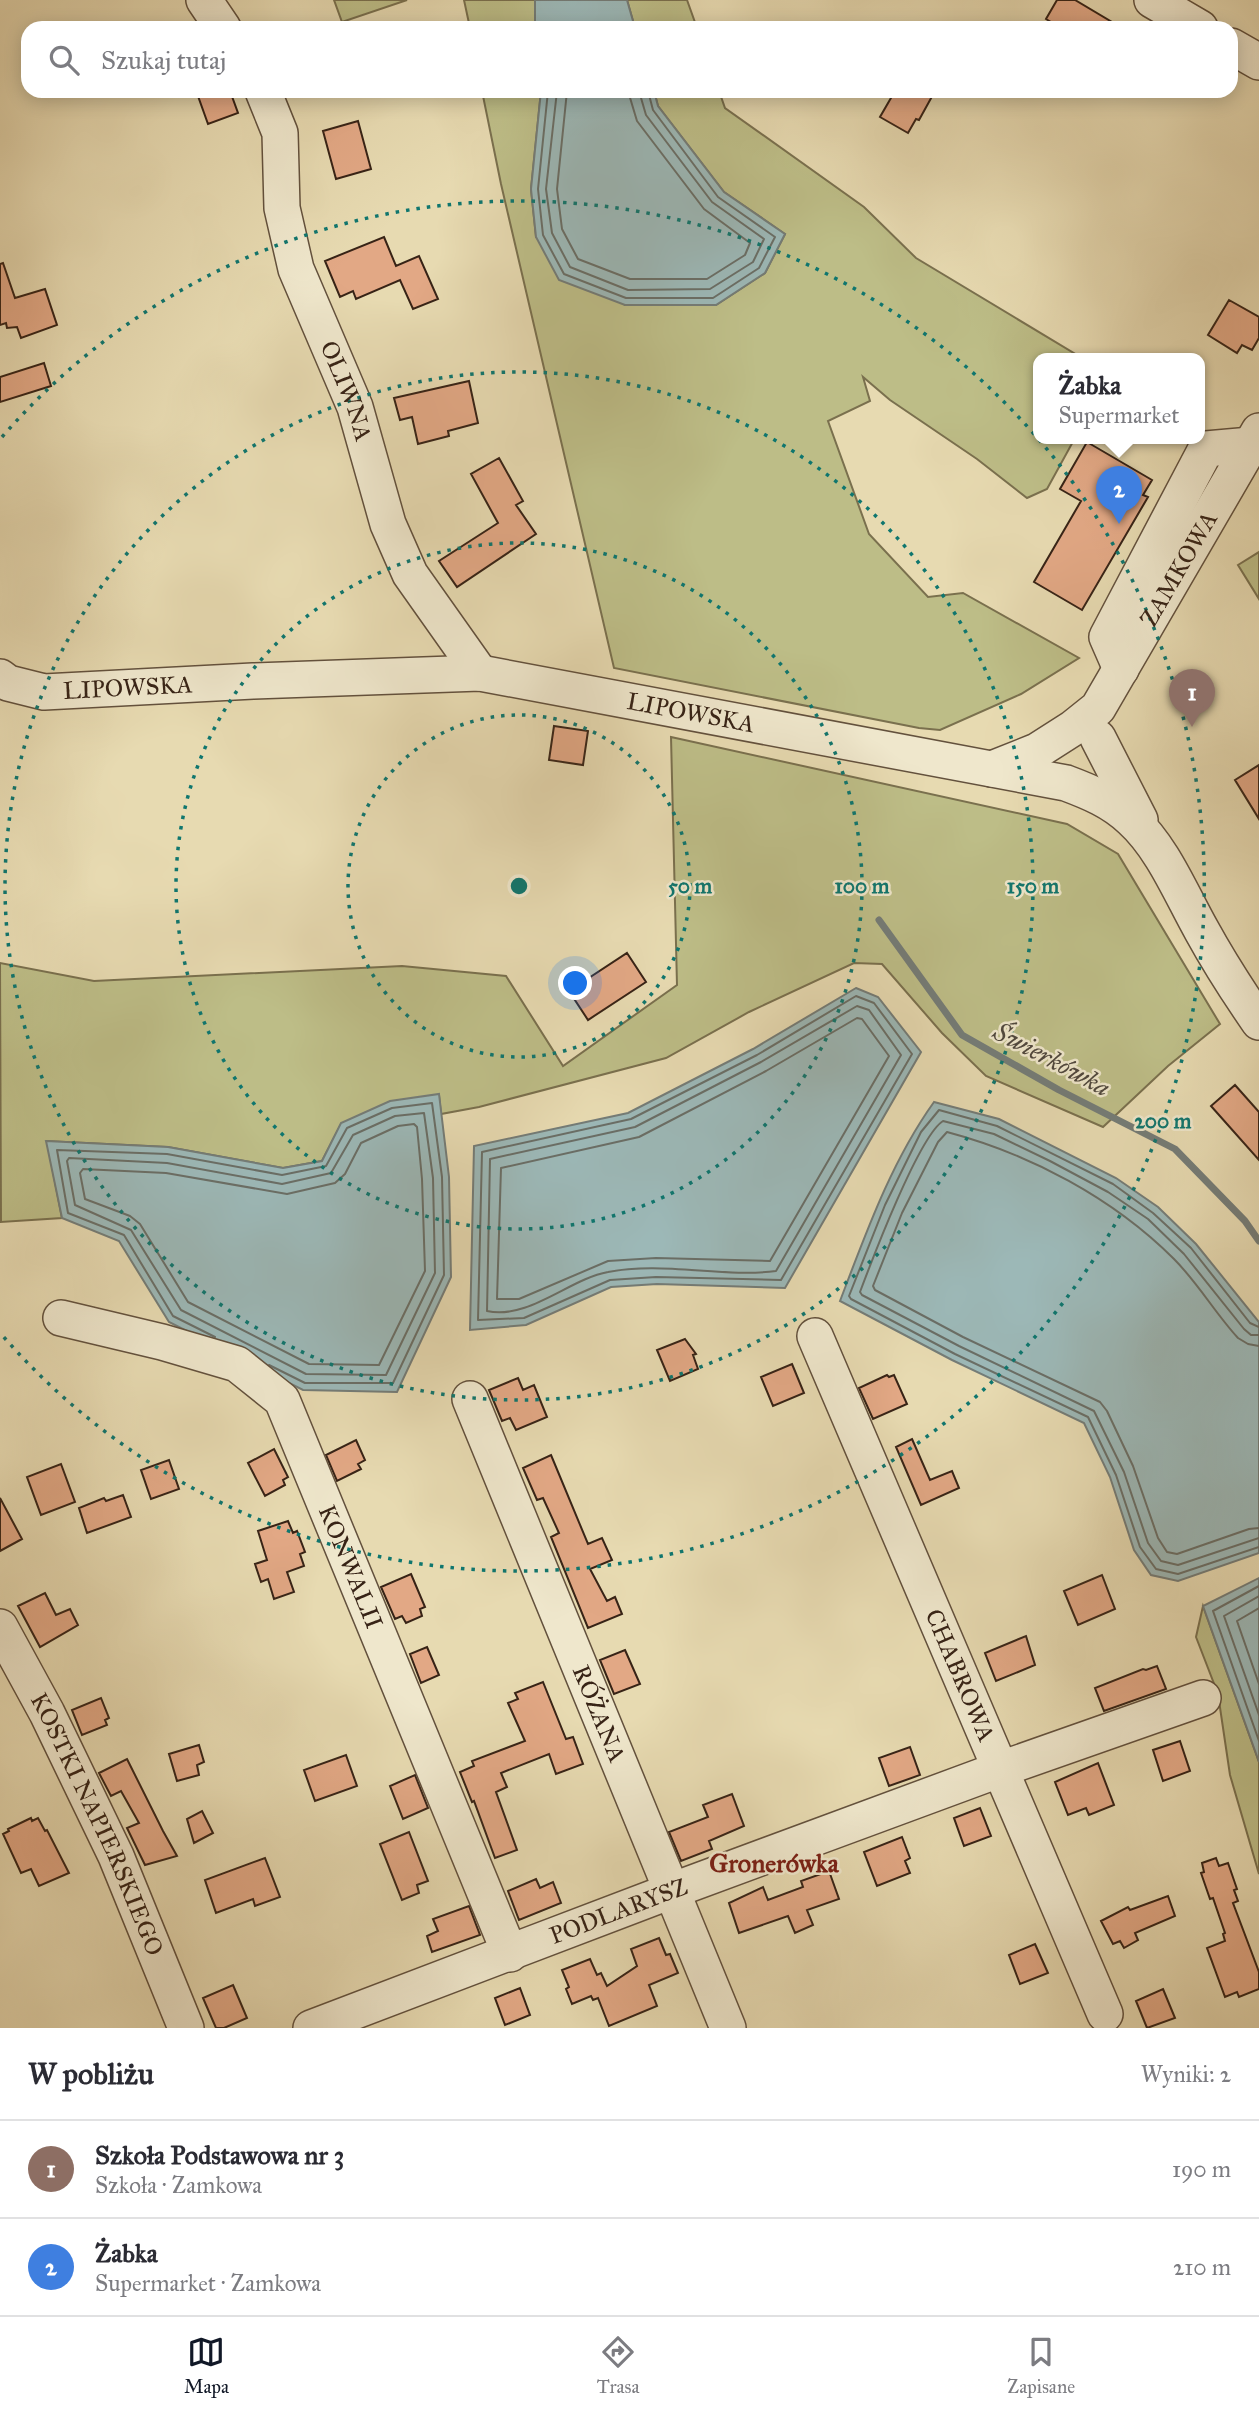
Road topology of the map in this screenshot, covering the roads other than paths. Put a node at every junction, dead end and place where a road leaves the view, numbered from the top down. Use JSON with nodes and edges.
{"nodes":[{"id":1,"x":204,"y":0,"type":"edge"},
{"id":2,"x":1152,"y":0,"type":"edge"},
{"id":3,"x":218,"y":21,"type":"edge"},
{"id":4,"x":1188,"y":21,"type":"edge"},
{"id":5,"x":1238,"y":50,"type":"edge"},
{"id":6,"x":1259,"y":62,"type":"edge"},
{"id":7,"x":266,"y":98,"type":"edge"},
{"id":8,"x":1255,"y":438,"type":"edge"},
{"id":9,"x":480,"y":673,"type":"junction"},
{"id":10,"x":3,"y":682,"type":"edge"},
{"id":11,"x":1090,"y":724,"type":"junction"},
{"id":12,"x":992,"y":769,"type":"junction"},
{"id":13,"x":1070,"y":784,"type":"junction"},
{"id":14,"x":1151,"y":842,"type":"junction"},
{"id":15,"x":1259,"y":1022,"type":"edge"},
{"id":16,"x":61,"y":1318,"type":"dead end"},
{"id":17,"x":815,"y":1336,"type":"dead end"},
{"id":18,"x":470,"y":1398,"type":"dead end"},
{"id":19,"x":0,"y":1626,"type":"edge"},
{"id":20,"x":1203,"y":1698,"type":"dead end"},
{"id":21,"x":1001,"y":1769,"type":"junction"},
{"id":22,"x":671,"y":1891,"type":"junction"},
{"id":23,"x":510,"y":1954,"type":"junction"},
{"id":24,"x":1105,"y":2014,"type":"dead end"},
{"id":25,"x":186,"y":2028,"type":"edge"},
{"id":26,"x":311,"y":2028,"type":"edge"},
{"id":27,"x":728,"y":2028,"type":"edge"}],
"edges":[{"from":1,"to":3,"type":"street"},
{"from":2,"to":4,"type":"street"},
{"from":5,"to":6,"type":"street"},
{"from":7,"to":9,"type":"street","name":"OLIWNA"},
{"from":8,"to":11,"type":"street","name":"ZAMKOWA"},
{"from":9,"to":10,"type":"street","name":"LIPOWSKA"},
{"from":9,"to":12,"type":"street","name":"LIPOWSKA"},
{"from":11,"to":12,"type":"street","name":"ZAMKOWA"},
{"from":11,"to":13,"type":"street","name":"ZAMKOWA"},
{"from":11,"to":14,"type":"street"},
{"from":12,"to":13,"type":"street","name":"LIPOWSKA"},
{"from":13,"to":14,"type":"street","name":"LIPOWSKA"},
{"from":14,"to":15,"type":"street","name":"LIPOWSKA"},
{"from":16,"to":23,"type":"street","name":"KONWALII"},
{"from":17,"to":21,"type":"street","name":"CHABROWA"},
{"from":18,"to":22,"type":"street","name":"RÓŻANA"},
{"from":19,"to":25,"type":"street","name":"KOSTKI NAPIERSKIEGO"},
{"from":20,"to":21,"type":"street","name":"PODLARYSZ"},
{"from":21,"to":22,"type":"street","name":"PODLARYSZ"},
{"from":21,"to":24,"type":"street","name":"CHABROWA"},
{"from":22,"to":23,"type":"street","name":"PODLARYSZ"},
{"from":22,"to":27,"type":"street","name":"RÓŻANA"},
{"from":23,"to":26,"type":"street","name":"PODLARYSZ"}]}
